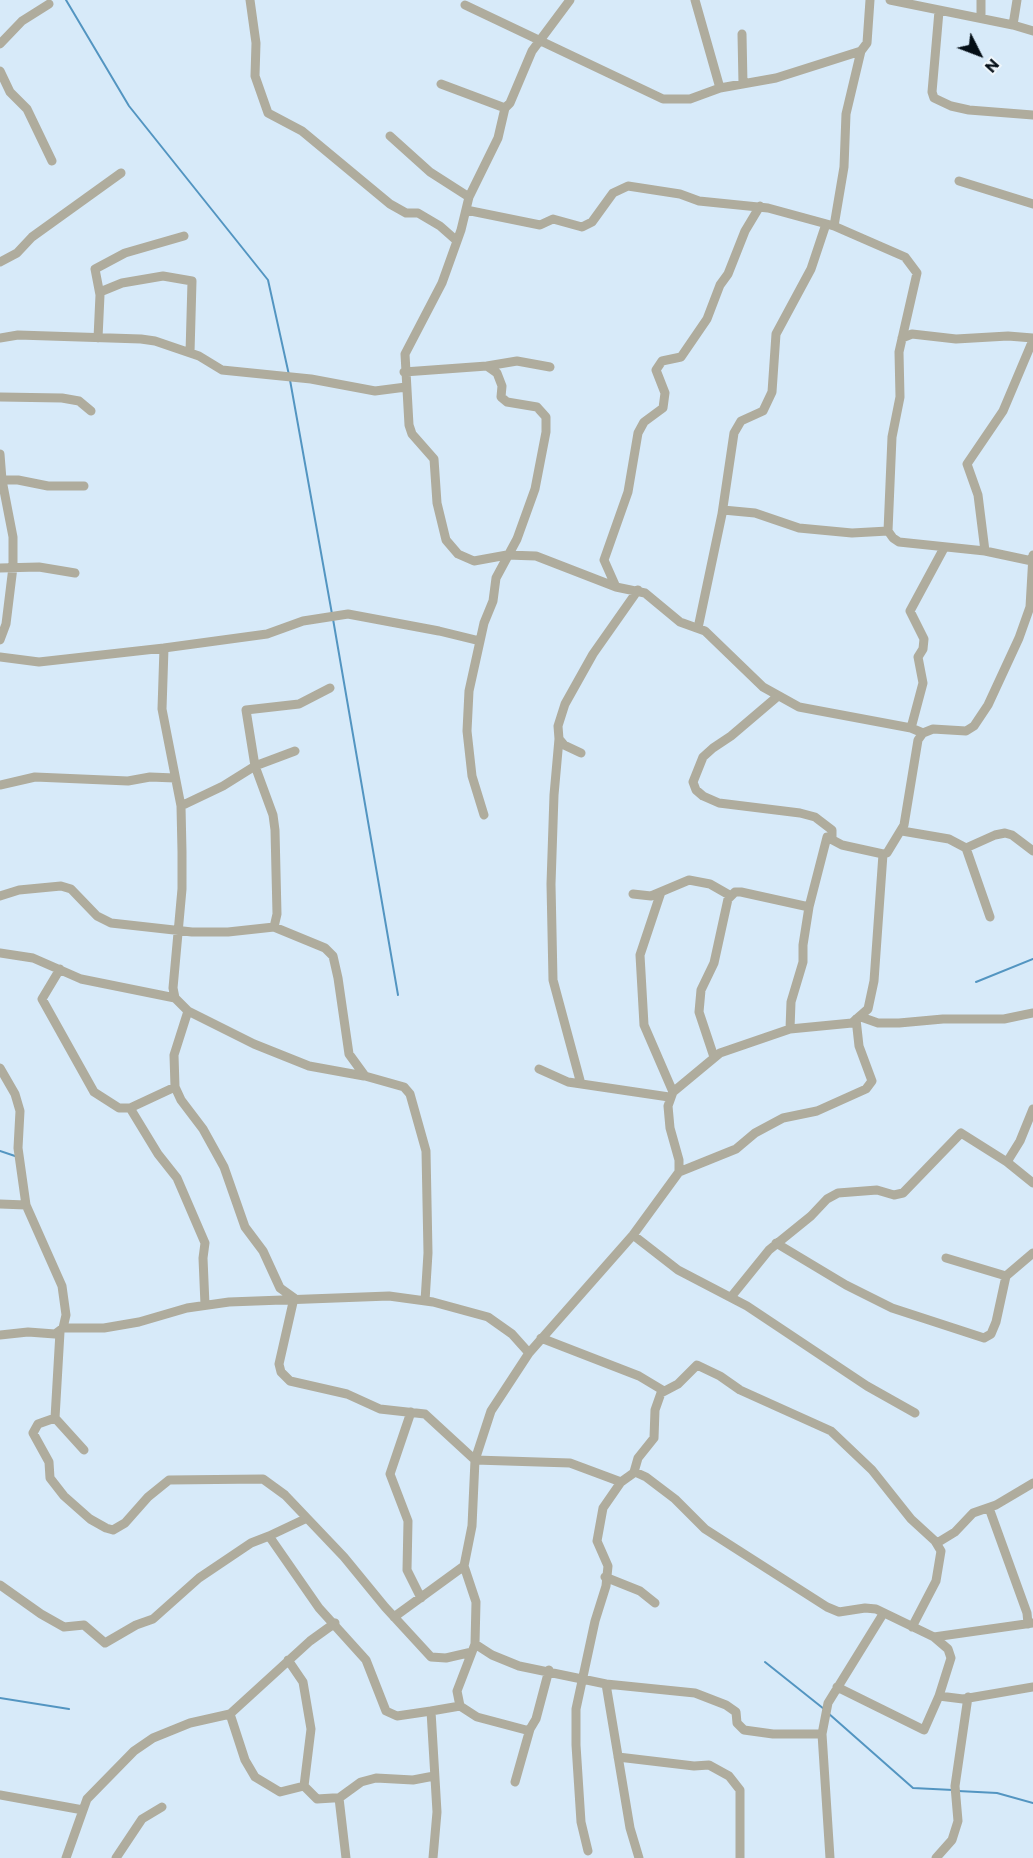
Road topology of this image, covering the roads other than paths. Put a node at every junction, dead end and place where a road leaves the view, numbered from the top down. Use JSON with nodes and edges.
{"nodes":[{"id":1,"x":250,"y":0,"type":"edge"},
{"id":2,"x":570,"y":0,"type":"edge"},
{"id":3,"x":695,"y":0,"type":"edge"},
{"id":4,"x":870,"y":0,"type":"edge"},
{"id":5,"x":890,"y":0,"type":"edge"},
{"id":6,"x":981,"y":0,"type":"edge"},
{"id":7,"x":1017,"y":0,"type":"edge"},
{"id":8,"x":49,"y":4,"type":"dead end"},
{"id":9,"x":465,"y":5,"type":"dead end"},
{"id":10,"x":939,"y":11,"type":"junction"},
{"id":11,"x":981,"y":18,"type":"junction"},
{"id":12,"x":1013,"y":26,"type":"junction"},
{"id":13,"x":1033,"y":31,"type":"edge"},
{"id":14,"x":742,"y":34,"type":"dead end"},
{"id":15,"x":539,"y":41,"type":"junction"},
{"id":16,"x":0,"y":44,"type":"edge"},
{"id":17,"x":861,"y":51,"type":"junction"},
{"id":18,"x":0,"y":71,"type":"edge"},
{"id":19,"x":441,"y":84,"type":"dead end"},
{"id":20,"x":743,"y":84,"type":"junction"},
{"id":21,"x":720,"y":87,"type":"junction"},
{"id":22,"x":505,"y":108,"type":"junction"},
{"id":23,"x":1033,"y":116,"type":"edge"},
{"id":24,"x":390,"y":136,"type":"dead end"},
{"id":25,"x":52,"y":161,"type":"dead end"},
{"id":26,"x":121,"y":173,"type":"dead end"},
{"id":27,"x":959,"y":181,"type":"dead end"},
{"id":28,"x":469,"y":197,"type":"junction"},
{"id":29,"x":1033,"y":204,"type":"edge"},
{"id":30,"x":760,"y":206,"type":"junction"},
{"id":31,"x":466,"y":210,"type":"junction"},
{"id":32,"x":830,"y":225,"type":"junction"},
{"id":33,"x":184,"y":236,"type":"dead end"},
{"id":34,"x":457,"y":241,"type":"junction"},
{"id":35,"x":0,"y":261,"type":"edge"},
{"id":36,"x":100,"y":292,"type":"junction"},
{"id":37,"x":98,"y":338,"type":"junction"},
{"id":38,"x":902,"y":338,"type":"junction"},
{"id":39,"x":0,"y":339,"type":"edge"},
{"id":40,"x":1033,"y":339,"type":"edge"},
{"id":41,"x":190,"y":353,"type":"junction"},
{"id":42,"x":487,"y":366,"type":"junction"},
{"id":43,"x":550,"y":367,"type":"dead end"},
{"id":44,"x":404,"y":372,"type":"junction"},
{"id":45,"x":406,"y":387,"type":"junction"},
{"id":46,"x":0,"y":397,"type":"edge"},
{"id":47,"x":92,"y":411,"type":"dead end"},
{"id":48,"x":0,"y":453,"type":"edge"},
{"id":49,"x":1,"y":480,"type":"edge"},
{"id":50,"x":84,"y":486,"type":"dead end"},
{"id":51,"x":723,"y":510,"type":"junction"},
{"id":52,"x":888,"y":531,"type":"junction"},
{"id":53,"x":944,"y":548,"type":"junction"},
{"id":54,"x":985,"y":551,"type":"junction"},
{"id":55,"x":507,"y":555,"type":"junction"},
{"id":56,"x":1032,"y":558,"type":"edge"},
{"id":57,"x":13,"y":567,"type":"junction"},
{"id":58,"x":0,"y":568,"type":"edge"},
{"id":59,"x":75,"y":573,"type":"dead end"},
{"id":60,"x":1033,"y":586,"type":"edge"},
{"id":61,"x":616,"y":587,"type":"junction"},
{"id":62,"x":638,"y":590,"type":"junction"},
{"id":63,"x":698,"y":628,"type":"junction"},
{"id":64,"x":0,"y":640,"type":"edge"},
{"id":65,"x":480,"y":641,"type":"junction"},
{"id":66,"x":164,"y":648,"type":"junction"},
{"id":67,"x":0,"y":657,"type":"edge"},
{"id":68,"x":330,"y":688,"type":"dead end"},
{"id":69,"x":778,"y":696,"type":"junction"},
{"id":70,"x":911,"y":728,"type":"junction"},
{"id":71,"x":923,"y":733,"type":"junction"},
{"id":72,"x":559,"y":739,"type":"junction"},
{"id":73,"x":295,"y":751,"type":"dead end"},
{"id":74,"x":581,"y":753,"type":"dead end"},
{"id":75,"x":255,"y":766,"type":"junction"},
{"id":76,"x":175,"y":778,"type":"junction"},
{"id":77,"x":0,"y":785,"type":"edge"},
{"id":78,"x":181,"y":806,"type":"junction"},
{"id":79,"x":484,"y":815,"type":"dead end"},
{"id":80,"x":902,"y":831,"type":"junction"},
{"id":81,"x":826,"y":837,"type":"junction"},
{"id":82,"x":966,"y":848,"type":"junction"},
{"id":83,"x":1033,"y":851,"type":"edge"},
{"id":84,"x":883,"y":854,"type":"junction"},
{"id":85,"x":661,"y":892,"type":"junction"},
{"id":86,"x":633,"y":894,"type":"dead end"},
{"id":87,"x":0,"y":896,"type":"edge"},
{"id":88,"x":731,"y":896,"type":"junction"},
{"id":89,"x":810,"y":907,"type":"junction"},
{"id":90,"x":990,"y":917,"type":"dead end"},
{"id":91,"x":274,"y":927,"type":"junction"},
{"id":92,"x":178,"y":929,"type":"junction"},
{"id":93,"x":0,"y":953,"type":"edge"},
{"id":94,"x":60,"y":969,"type":"junction"},
{"id":95,"x":175,"y":998,"type":"junction"},
{"id":96,"x":188,"y":1011,"type":"junction"},
{"id":97,"x":1033,"y":1013,"type":"edge"},
{"id":98,"x":859,"y":1018,"type":"junction"},
{"id":99,"x":790,"y":1029,"type":"junction"},
{"id":100,"x":714,"y":1057,"type":"junction"},
{"id":101,"x":0,"y":1068,"type":"edge"},
{"id":102,"x":539,"y":1069,"type":"dead end"},
{"id":103,"x":365,"y":1076,"type":"junction"},
{"id":104,"x":581,"y":1084,"type":"junction"},
{"id":105,"x":175,"y":1087,"type":"junction"},
{"id":106,"x":671,"y":1094,"type":"junction"},
{"id":107,"x":130,"y":1108,"type":"junction"},
{"id":108,"x":1033,"y":1109,"type":"edge"},
{"id":109,"x":1007,"y":1162,"type":"junction"},
{"id":110,"x":679,"y":1172,"type":"junction"},
{"id":111,"x":1033,"y":1183,"type":"edge"},
{"id":112,"x":0,"y":1204,"type":"edge"},
{"id":113,"x":26,"y":1205,"type":"junction"},
{"id":114,"x":633,"y":1236,"type":"junction"},
{"id":115,"x":776,"y":1243,"type":"junction"},
{"id":116,"x":1033,"y":1252,"type":"edge"},
{"id":117,"x":946,"y":1258,"type":"dead end"},
{"id":118,"x":1006,"y":1276,"type":"junction"},
{"id":119,"x":731,"y":1297,"type":"junction"},
{"id":120,"x":294,"y":1298,"type":"junction"},
{"id":121,"x":424,"y":1301,"type":"junction"},
{"id":122,"x":205,"y":1305,"type":"junction"},
{"id":123,"x":62,"y":1330,"type":"junction"},
{"id":124,"x":0,"y":1335,"type":"edge"},
{"id":125,"x":541,"y":1338,"type":"junction"},
{"id":126,"x":529,"y":1353,"type":"junction"},
{"id":127,"x":664,"y":1391,"type":"junction"},
{"id":128,"x":411,"y":1412,"type":"junction"},
{"id":129,"x":915,"y":1413,"type":"dead end"},
{"id":130,"x":55,"y":1418,"type":"junction"},
{"id":131,"x":84,"y":1450,"type":"dead end"},
{"id":132,"x":475,"y":1460,"type":"junction"},
{"id":133,"x":634,"y":1472,"type":"junction"},
{"id":134,"x":621,"y":1482,"type":"junction"},
{"id":135,"x":1033,"y":1483,"type":"edge"},
{"id":136,"x":989,"y":1508,"type":"junction"},
{"id":137,"x":305,"y":1519,"type":"junction"},
{"id":138,"x":269,"y":1536,"type":"junction"},
{"id":139,"x":938,"y":1543,"type":"junction"},
{"id":140,"x":464,"y":1566,"type":"junction"},
{"id":141,"x":606,"y":1577,"type":"junction"},
{"id":142,"x":0,"y":1585,"type":"edge"},
{"id":143,"x":421,"y":1598,"type":"junction"},
{"id":144,"x":655,"y":1603,"type":"dead end"},
{"id":145,"x":883,"y":1614,"type":"junction"},
{"id":146,"x":393,"y":1617,"type":"junction"},
{"id":147,"x":335,"y":1623,"type":"junction"},
{"id":148,"x":1030,"y":1624,"type":"edge"},
{"id":149,"x":912,"y":1627,"type":"junction"},
{"id":150,"x":934,"y":1637,"type":"junction"},
{"id":151,"x":473,"y":1648,"type":"junction"},
{"id":152,"x":288,"y":1660,"type":"junction"},
{"id":153,"x":549,"y":1670,"type":"junction"},
{"id":154,"x":583,"y":1678,"type":"junction"},
{"id":155,"x":606,"y":1684,"type":"junction"},
{"id":156,"x":837,"y":1687,"type":"junction"},
{"id":157,"x":1033,"y":1687,"type":"edge"},
{"id":158,"x":939,"y":1696,"type":"junction"},
{"id":159,"x":968,"y":1697,"type":"junction"},
{"id":160,"x":460,"y":1706,"type":"junction"},
{"id":161,"x":431,"y":1711,"type":"junction"},
{"id":162,"x":230,"y":1714,"type":"junction"},
{"id":163,"x":530,"y":1729,"type":"junction"},
{"id":164,"x":822,"y":1734,"type":"junction"},
{"id":165,"x":618,"y":1757,"type":"junction"},
{"id":166,"x":434,"y":1776,"type":"junction"},
{"id":167,"x":515,"y":1782,"type":"dead end"},
{"id":168,"x":304,"y":1786,"type":"junction"},
{"id":169,"x":0,"y":1795,"type":"edge"},
{"id":170,"x":339,"y":1798,"type":"junction"},
{"id":171,"x":162,"y":1807,"type":"dead end"},
{"id":172,"x":83,"y":1810,"type":"junction"},
{"id":173,"x":588,"y":1851,"type":"dead end"},
{"id":174,"x":66,"y":1858,"type":"edge"},
{"id":175,"x":116,"y":1858,"type":"edge"},
{"id":176,"x":346,"y":1858,"type":"edge"},
{"id":177,"x":432,"y":1858,"type":"edge"},
{"id":178,"x":639,"y":1858,"type":"edge"},
{"id":179,"x":740,"y":1858,"type":"edge"},
{"id":180,"x":830,"y":1858,"type":"edge"},
{"id":181,"x":936,"y":1858,"type":"edge"}],
"edges":[{"from":1,"to":34,"type":"street"},
{"from":2,"to":15,"type":"street"},
{"from":3,"to":21,"type":"street"},
{"from":4,"to":17,"type":"street"},
{"from":5,"to":10,"type":"street"},
{"from":6,"to":11,"type":"street"},
{"from":7,"to":12,"type":"street"},
{"from":8,"to":16,"type":"street"},
{"from":9,"to":15,"type":"street"},
{"from":10,"to":11,"type":"street"},
{"from":10,"to":23,"type":"street"},
{"from":11,"to":12,"type":"street"},
{"from":12,"to":13,"type":"street"},
{"from":14,"to":20,"type":"street"},
{"from":15,"to":21,"type":"street"},
{"from":15,"to":22,"type":"street"},
{"from":17,"to":20,"type":"street"},
{"from":17,"to":32,"type":"street"},
{"from":18,"to":25,"type":"street"},
{"from":19,"to":22,"type":"street"},
{"from":20,"to":21,"type":"street"},
{"from":22,"to":28,"type":"street"},
{"from":24,"to":28,"type":"street"},
{"from":26,"to":35,"type":"street"},
{"from":27,"to":29,"type":"street"},
{"from":28,"to":31,"type":"street"},
{"from":30,"to":31,"type":"street"},
{"from":30,"to":32,"type":"street"},
{"from":30,"to":61,"type":"street"},
{"from":31,"to":34,"type":"street"},
{"from":32,"to":38,"type":"street"},
{"from":32,"to":51,"type":"street"},
{"from":33,"to":36,"type":"street"},
{"from":34,"to":44,"type":"street"},
{"from":36,"to":37,"type":"street"},
{"from":36,"to":41,"type":"street"},
{"from":37,"to":39,"type":"street"},
{"from":37,"to":41,"type":"street"},
{"from":38,"to":40,"type":"street"},
{"from":38,"to":52,"type":"street"},
{"from":40,"to":54,"type":"street"},
{"from":41,"to":45,"type":"street"},
{"from":42,"to":43,"type":"street"},
{"from":42,"to":44,"type":"street"},
{"from":42,"to":55,"type":"street"},
{"from":44,"to":45,"type":"street"},
{"from":45,"to":55,"type":"street"},
{"from":46,"to":47,"type":"street"},
{"from":48,"to":49,"type":"street"},
{"from":49,"to":50,"type":"street"},
{"from":49,"to":57,"type":"street"},
{"from":51,"to":52,"type":"street"},
{"from":51,"to":63,"type":"street"},
{"from":52,"to":53,"type":"street"},
{"from":53,"to":54,"type":"street"},
{"from":53,"to":70,"type":"street"},
{"from":54,"to":56,"type":"street"},
{"from":55,"to":61,"type":"street"},
{"from":55,"to":65,"type":"street"},
{"from":56,"to":60,"type":"street"},
{"from":57,"to":58,"type":"street"},
{"from":57,"to":59,"type":"street"},
{"from":57,"to":64,"type":"street"},
{"from":60,"to":71,"type":"street"},
{"from":61,"to":62,"type":"street"},
{"from":62,"to":63,"type":"street"},
{"from":62,"to":72,"type":"street"},
{"from":63,"to":69,"type":"street"},
{"from":65,"to":66,"type":"street"},
{"from":65,"to":79,"type":"street"},
{"from":66,"to":67,"type":"street"},
{"from":66,"to":76,"type":"street"},
{"from":68,"to":75,"type":"street"},
{"from":69,"to":70,"type":"street"},
{"from":69,"to":81,"type":"street"},
{"from":70,"to":71,"type":"street"},
{"from":71,"to":80,"type":"street"},
{"from":72,"to":74,"type":"street"},
{"from":72,"to":104,"type":"street"},
{"from":73,"to":75,"type":"street"},
{"from":75,"to":78,"type":"street"},
{"from":75,"to":91,"type":"street"},
{"from":76,"to":77,"type":"street"},
{"from":76,"to":78,"type":"street"},
{"from":78,"to":92,"type":"street"},
{"from":80,"to":82,"type":"street"},
{"from":80,"to":84,"type":"street"},
{"from":81,"to":84,"type":"street"},
{"from":81,"to":89,"type":"street"},
{"from":82,"to":83,"type":"street"},
{"from":82,"to":90,"type":"street"},
{"from":84,"to":98,"type":"street"},
{"from":85,"to":86,"type":"street"},
{"from":85,"to":88,"type":"street"},
{"from":85,"to":106,"type":"street"},
{"from":87,"to":92,"type":"street"},
{"from":88,"to":89,"type":"street"},
{"from":88,"to":100,"type":"street"},
{"from":89,"to":99,"type":"street"},
{"from":91,"to":92,"type":"street"},
{"from":91,"to":103,"type":"street"},
{"from":92,"to":95,"type":"street"},
{"from":93,"to":94,"type":"street"},
{"from":94,"to":95,"type":"street"},
{"from":94,"to":107,"type":"street"},
{"from":95,"to":96,"type":"street"},
{"from":96,"to":103,"type":"street"},
{"from":96,"to":105,"type":"street"},
{"from":97,"to":98,"type":"street"},
{"from":98,"to":99,"type":"street"},
{"from":98,"to":110,"type":"street"},
{"from":99,"to":100,"type":"street"},
{"from":100,"to":106,"type":"street"},
{"from":101,"to":113,"type":"street"},
{"from":102,"to":104,"type":"street"},
{"from":103,"to":121,"type":"street"},
{"from":104,"to":106,"type":"street"},
{"from":105,"to":107,"type":"street"},
{"from":105,"to":120,"type":"street"},
{"from":106,"to":110,"type":"street"},
{"from":107,"to":122,"type":"street"},
{"from":108,"to":109,"type":"street"},
{"from":109,"to":111,"type":"street"},
{"from":109,"to":115,"type":"street"},
{"from":110,"to":114,"type":"street"},
{"from":112,"to":113,"type":"street"},
{"from":113,"to":123,"type":"street"},
{"from":114,"to":119,"type":"street"},
{"from":114,"to":125,"type":"street"},
{"from":115,"to":118,"type":"street"},
{"from":115,"to":119,"type":"street"},
{"from":116,"to":118,"type":"street"},
{"from":117,"to":118,"type":"street"},
{"from":119,"to":129,"type":"street"},
{"from":120,"to":121,"type":"street"},
{"from":120,"to":122,"type":"street"},
{"from":120,"to":128,"type":"street"},
{"from":121,"to":126,"type":"street"},
{"from":122,"to":123,"type":"street"},
{"from":123,"to":124,"type":"street"},
{"from":123,"to":130,"type":"street"},
{"from":125,"to":126,"type":"street"},
{"from":125,"to":127,"type":"street"},
{"from":126,"to":132,"type":"street"},
{"from":127,"to":133,"type":"street"},
{"from":127,"to":139,"type":"street"},
{"from":128,"to":132,"type":"street"},
{"from":128,"to":143,"type":"street"},
{"from":130,"to":131,"type":"street"},
{"from":130,"to":137,"type":"street"},
{"from":132,"to":134,"type":"street"},
{"from":132,"to":140,"type":"street"},
{"from":133,"to":134,"type":"street"},
{"from":133,"to":145,"type":"street"},
{"from":134,"to":141,"type":"street"},
{"from":135,"to":136,"type":"street"},
{"from":136,"to":139,"type":"street"},
{"from":136,"to":148,"type":"street"},
{"from":137,"to":138,"type":"street"},
{"from":137,"to":146,"type":"street"},
{"from":138,"to":142,"type":"street"},
{"from":138,"to":147,"type":"street"},
{"from":139,"to":149,"type":"street"},
{"from":140,"to":143,"type":"street"},
{"from":140,"to":151,"type":"street"},
{"from":141,"to":144,"type":"street"},
{"from":141,"to":154,"type":"street"},
{"from":143,"to":146,"type":"street"},
{"from":145,"to":149,"type":"street"},
{"from":145,"to":156,"type":"street"},
{"from":146,"to":151,"type":"street"},
{"from":147,"to":152,"type":"street"},
{"from":147,"to":161,"type":"street"},
{"from":148,"to":150,"type":"street"},
{"from":149,"to":150,"type":"street"},
{"from":150,"to":158,"type":"street"},
{"from":151,"to":153,"type":"street"},
{"from":151,"to":160,"type":"street"},
{"from":152,"to":162,"type":"street"},
{"from":152,"to":168,"type":"street"},
{"from":153,"to":154,"type":"street"},
{"from":153,"to":163,"type":"street"},
{"from":154,"to":155,"type":"street"},
{"from":154,"to":173,"type":"street"},
{"from":155,"to":164,"type":"street"},
{"from":155,"to":165,"type":"street"},
{"from":156,"to":158,"type":"street"},
{"from":156,"to":164,"type":"street"},
{"from":157,"to":159,"type":"street"},
{"from":158,"to":159,"type":"street"},
{"from":159,"to":181,"type":"street"},
{"from":160,"to":161,"type":"street"},
{"from":160,"to":163,"type":"street"},
{"from":161,"to":166,"type":"street"},
{"from":162,"to":168,"type":"street"},
{"from":162,"to":172,"type":"street"},
{"from":163,"to":167,"type":"street"},
{"from":164,"to":180,"type":"street"},
{"from":165,"to":178,"type":"street"},
{"from":165,"to":179,"type":"street"},
{"from":166,"to":170,"type":"street"},
{"from":166,"to":177,"type":"street"},
{"from":168,"to":170,"type":"street"},
{"from":169,"to":172,"type":"street"},
{"from":170,"to":176,"type":"street"},
{"from":171,"to":175,"type":"street"},
{"from":172,"to":174,"type":"street"}]}
